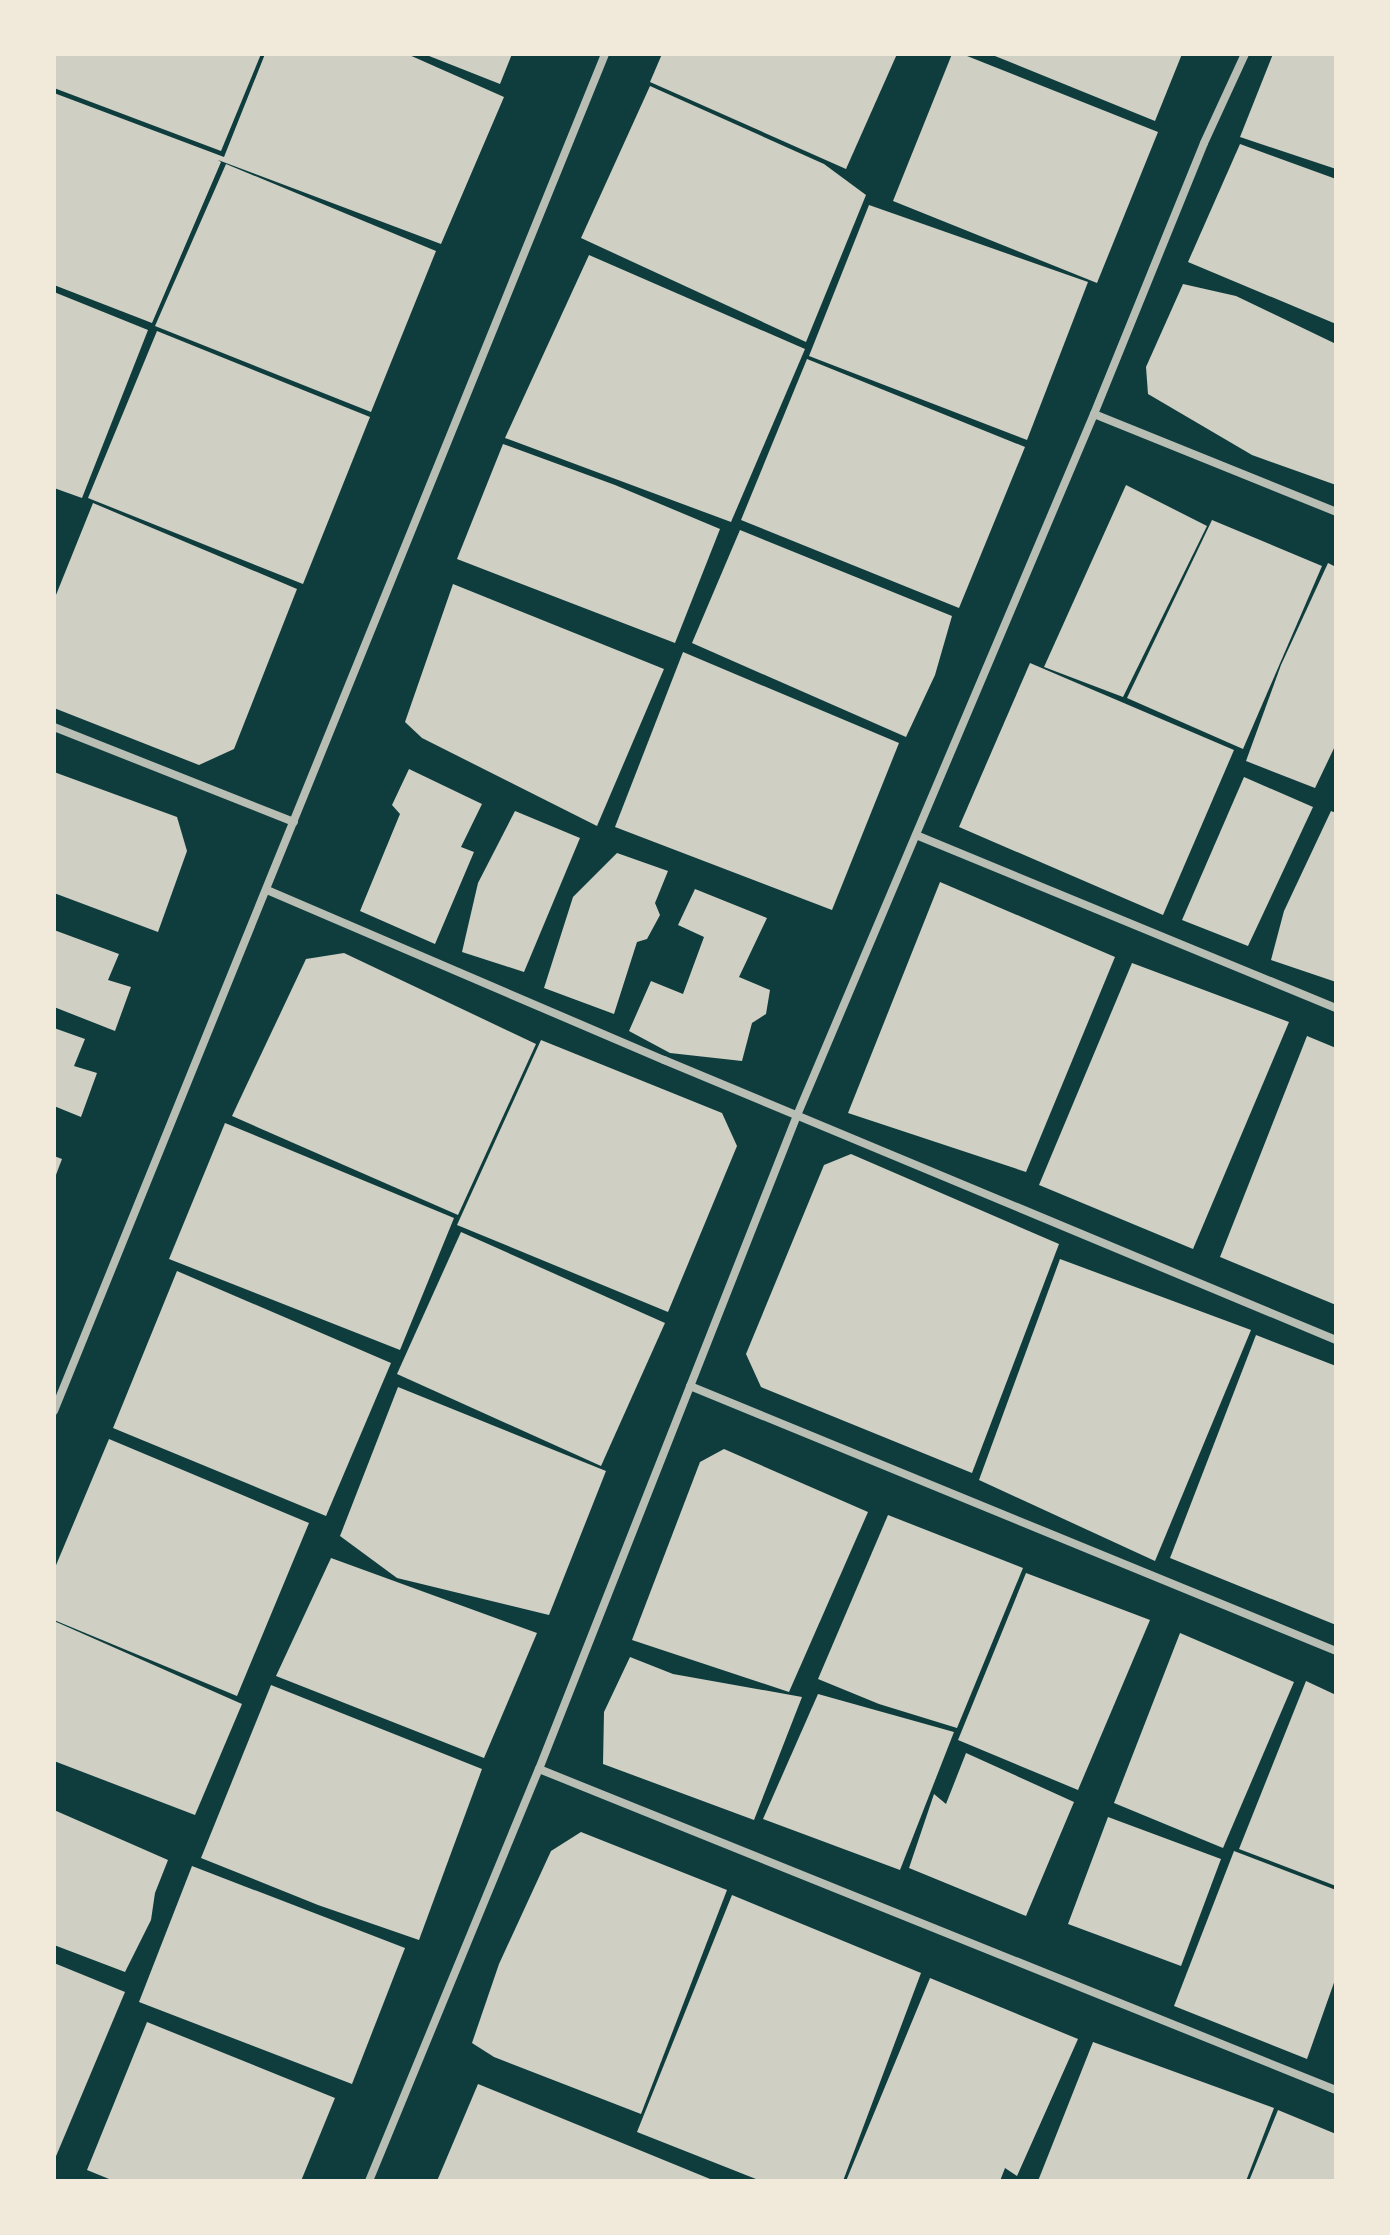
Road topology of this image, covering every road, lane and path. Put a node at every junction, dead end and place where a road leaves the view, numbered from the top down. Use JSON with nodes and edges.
{"nodes":[{"id":1,"x":605,"y":54,"type":"edge"},
{"id":2,"x":1245,"y":54,"type":"edge"},
{"id":3,"x":1094,"y":414,"type":"junction"},
{"id":4,"x":1336,"y":512,"type":"edge"},
{"id":5,"x":54,"y":727,"type":"edge"},
{"id":6,"x":294,"y":822,"type":"junction"},
{"id":7,"x":916,"y":835,"type":"junction"},
{"id":8,"x":267,"y":890,"type":"junction"},
{"id":9,"x":1336,"y":1008,"type":"edge"},
{"id":10,"x":798,"y":1113,"type":"junction"},
{"id":11,"x":1336,"y":1340,"type":"edge"},
{"id":12,"x":690,"y":1386,"type":"junction"},
{"id":13,"x":54,"y":1411,"type":"edge"},
{"id":14,"x":1336,"y":1651,"type":"edge"},
{"id":15,"x":539,"y":1769,"type":"junction"},
{"id":16,"x":1336,"y":2090,"type":"edge"},
{"id":17,"x":369,"y":2181,"type":"edge"}],
"edges":[{"from":1,"to":6,"type":"street"},
{"from":2,"to":3,"type":"street"},
{"from":3,"to":4,"type":"street"},
{"from":3,"to":7,"type":"street"},
{"from":5,"to":6,"type":"street"},
{"from":6,"to":8,"type":"street"},
{"from":7,"to":9,"type":"street"},
{"from":7,"to":10,"type":"street"},
{"from":8,"to":10,"type":"street"},
{"from":8,"to":13,"type":"street"},
{"from":10,"to":11,"type":"street"},
{"from":10,"to":12,"type":"street"},
{"from":12,"to":14,"type":"street"},
{"from":12,"to":15,"type":"street"},
{"from":15,"to":16,"type":"street"},
{"from":15,"to":17,"type":"street"}]}
